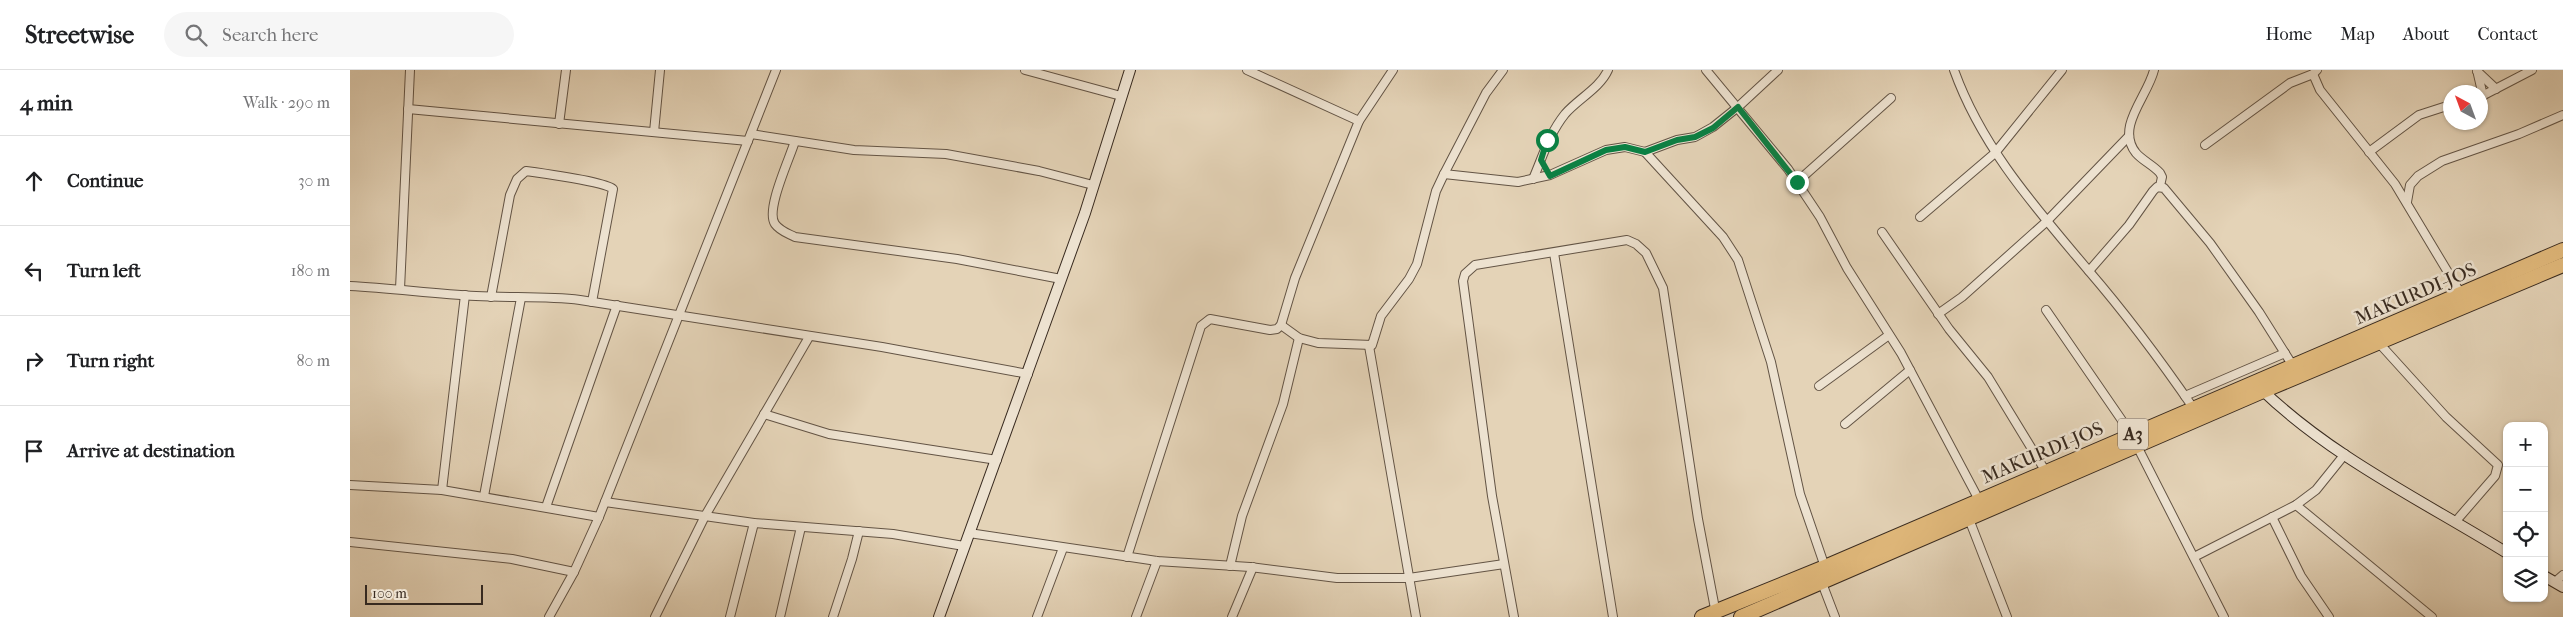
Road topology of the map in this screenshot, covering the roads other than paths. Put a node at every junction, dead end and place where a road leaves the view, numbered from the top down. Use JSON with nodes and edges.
{"nodes":[{"id":1,"x":410,"y":70,"type":"edge"},
{"id":2,"x":566,"y":70,"type":"edge"},
{"id":3,"x":660,"y":70,"type":"edge"},
{"id":4,"x":776,"y":70,"type":"edge"},
{"id":5,"x":1025,"y":70,"type":"edge"},
{"id":6,"x":1130,"y":70,"type":"edge"},
{"id":7,"x":1247,"y":70,"type":"edge"},
{"id":8,"x":1393,"y":70,"type":"edge"},
{"id":9,"x":1503,"y":70,"type":"edge"},
{"id":10,"x":1608,"y":70,"type":"edge"},
{"id":11,"x":1706,"y":70,"type":"edge"},
{"id":12,"x":1778,"y":70,"type":"edge"},
{"id":13,"x":1954,"y":70,"type":"edge"},
{"id":14,"x":2062,"y":70,"type":"edge"},
{"id":15,"x":2154,"y":70,"type":"edge"},
{"id":16,"x":2477,"y":70,"type":"edge"},
{"id":17,"x":2532,"y":70,"type":"edge"},
{"id":18,"x":2315,"y":72,"type":"edge"},
{"id":19,"x":2480,"y":85,"type":"edge"},
{"id":20,"x":2496,"y":89,"type":"junction"},
{"id":21,"x":2488,"y":93,"type":"edge"},
{"id":22,"x":1121,"y":96,"type":"junction"},
{"id":23,"x":1891,"y":98,"type":"dead end"},
{"id":24,"x":1738,"y":107,"type":"junction"},
{"id":25,"x":2443,"y":107,"type":"edge"},
{"id":26,"x":408,"y":109,"type":"junction"},
{"id":27,"x":2563,"y":115,"type":"edge"},
{"id":28,"x":1359,"y":121,"type":"junction"},
{"id":29,"x":559,"y":124,"type":"junction"},
{"id":30,"x":654,"y":132,"type":"junction"},
{"id":31,"x":2129,"y":136,"type":"junction"},
{"id":32,"x":750,"y":138,"type":"junction"},
{"id":33,"x":796,"y":141,"type":"junction"},
{"id":34,"x":2205,"y":145,"type":"dead end"},
{"id":35,"x":1645,"y":152,"type":"junction"},
{"id":36,"x":2369,"y":152,"type":"junction"},
{"id":37,"x":1995,"y":153,"type":"junction"},
{"id":38,"x":1541,"y":160,"type":"junction"},
{"id":39,"x":1444,"y":174,"type":"junction"},
{"id":40,"x":1550,"y":176,"type":"junction"},
{"id":41,"x":1533,"y":179,"type":"junction"},
{"id":42,"x":1797,"y":182,"type":"junction"},
{"id":43,"x":1093,"y":185,"type":"junction"},
{"id":44,"x":2160,"y":186,"type":"junction"},
{"id":45,"x":2407,"y":204,"type":"junction"},
{"id":46,"x":1920,"y":217,"type":"dead end"},
{"id":47,"x":2046,"y":222,"type":"junction"},
{"id":48,"x":1882,"y":232,"type":"dead end"},
{"id":49,"x":2563,"y":250,"type":"edge"},
{"id":50,"x":1554,"y":253,"type":"junction"},
{"id":51,"x":2563,"y":265,"type":"edge"},
{"id":52,"x":2089,"y":271,"type":"junction"},
{"id":53,"x":1061,"y":279,"type":"junction"},
{"id":54,"x":350,"y":286,"type":"edge"},
{"id":55,"x":400,"y":289,"type":"junction"},
{"id":56,"x":2461,"y":294,"type":"junction"},
{"id":57,"x":464,"y":295,"type":"junction"},
{"id":58,"x":491,"y":297,"type":"junction"},
{"id":59,"x":521,"y":298,"type":"junction"},
{"id":60,"x":592,"y":302,"type":"junction"},
{"id":61,"x":617,"y":306,"type":"junction"},
{"id":62,"x":2046,"y":310,"type":"dead end"},
{"id":63,"x":1938,"y":314,"type":"junction"},
{"id":64,"x":679,"y":316,"type":"junction"},
{"id":65,"x":1282,"y":325,"type":"junction"},
{"id":66,"x":1889,"y":335,"type":"junction"},
{"id":67,"x":809,"y":337,"type":"junction"},
{"id":68,"x":1299,"y":338,"type":"junction"},
{"id":69,"x":2378,"y":342,"type":"junction"},
{"id":70,"x":1369,"y":346,"type":"junction"},
{"id":71,"x":2285,"y":353,"type":"junction"},
{"id":72,"x":2293,"y":366,"type":"junction"},
{"id":73,"x":1910,"y":370,"type":"junction"},
{"id":74,"x":2243,"y":372,"type":"junction"},
{"id":75,"x":1028,"y":374,"type":"junction"},
{"id":76,"x":1819,"y":386,"type":"dead end"},
{"id":77,"x":2259,"y":386,"type":"junction"},
{"id":78,"x":2185,"y":396,"type":"junction"},
{"id":79,"x":2194,"y":409,"type":"junction"},
{"id":80,"x":764,"y":414,"type":"junction"},
{"id":81,"x":1845,"y":424,"type":"dead end"},
{"id":82,"x":2134,"y":440,"type":"junction"},
{"id":83,"x":2345,"y":454,"type":"junction"},
{"id":84,"x":997,"y":460,"type":"junction"},
{"id":85,"x":2046,"y":472,"type":"junction"},
{"id":86,"x":350,"y":485,"type":"edge"},
{"id":87,"x":442,"y":490,"type":"junction"},
{"id":88,"x":484,"y":496,"type":"junction"},
{"id":89,"x":1979,"y":500,"type":"junction"},
{"id":90,"x":605,"y":502,"type":"junction"},
{"id":91,"x":2296,"y":505,"type":"junction"},
{"id":92,"x":546,"y":507,"type":"junction"},
{"id":93,"x":705,"y":516,"type":"junction"},
{"id":94,"x":599,"y":518,"type":"junction"},
{"id":95,"x":2272,"y":518,"type":"junction"},
{"id":96,"x":1969,"y":519,"type":"junction"},
{"id":97,"x":2456,"y":521,"type":"junction"},
{"id":98,"x":754,"y":523,"type":"junction"},
{"id":99,"x":801,"y":527,"type":"junction"},
{"id":100,"x":859,"y":531,"type":"junction"},
{"id":101,"x":969,"y":533,"type":"junction"},
{"id":102,"x":350,"y":542,"type":"edge"},
{"id":103,"x":964,"y":546,"type":"junction"},
{"id":104,"x":1063,"y":548,"type":"junction"},
{"id":105,"x":2503,"y":550,"type":"edge"},
{"id":106,"x":1127,"y":557,"type":"junction"},
{"id":107,"x":2194,"y":557,"type":"junction"},
{"id":108,"x":1157,"y":561,"type":"junction"},
{"id":109,"x":1504,"y":564,"type":"junction"},
{"id":110,"x":1230,"y":566,"type":"junction"},
{"id":111,"x":1253,"y":567,"type":"junction"},
{"id":112,"x":1825,"y":567,"type":"junction"},
{"id":113,"x":574,"y":572,"type":"junction"},
{"id":114,"x":2563,"y":575,"type":"edge"},
{"id":115,"x":1409,"y":578,"type":"junction"},
{"id":116,"x":2548,"y":578,"type":"edge"},
{"id":117,"x":1822,"y":583,"type":"junction"},
{"id":118,"x":2559,"y":585,"type":"edge"},
{"id":119,"x":1716,"y":614,"type":"edge"},
{"id":120,"x":549,"y":617,"type":"edge"},
{"id":121,"x":655,"y":617,"type":"edge"},
{"id":122,"x":730,"y":617,"type":"edge"},
{"id":123,"x":780,"y":617,"type":"edge"},
{"id":124,"x":833,"y":617,"type":"edge"},
{"id":125,"x":939,"y":617,"type":"edge"},
{"id":126,"x":1037,"y":617,"type":"edge"},
{"id":127,"x":1136,"y":617,"type":"edge"},
{"id":128,"x":1232,"y":617,"type":"edge"},
{"id":129,"x":1416,"y":617,"type":"edge"},
{"id":130,"x":1514,"y":617,"type":"edge"},
{"id":131,"x":1614,"y":617,"type":"edge"},
{"id":132,"x":1702,"y":617,"type":"edge"},
{"id":133,"x":1741,"y":617,"type":"edge"},
{"id":134,"x":1834,"y":617,"type":"edge"},
{"id":135,"x":2007,"y":617,"type":"edge"},
{"id":136,"x":2224,"y":617,"type":"edge"},
{"id":137,"x":2329,"y":617,"type":"edge"},
{"id":138,"x":2432,"y":617,"type":"edge"}],
"edges":[{"from":1,"to":26,"type":"street"},
{"from":2,"to":29,"type":"street"},
{"from":3,"to":30,"type":"street"},
{"from":4,"to":32,"type":"street"},
{"from":5,"to":22,"type":"street"},
{"from":6,"to":22,"type":"street"},
{"from":7,"to":28,"type":"street"},
{"from":8,"to":28,"type":"street"},
{"from":9,"to":39,"type":"street"},
{"from":10,"to":38,"type":"street"},
{"from":11,"to":24,"type":"street"},
{"from":12,"to":24,"type":"street"},
{"from":13,"to":37,"type":"street"},
{"from":14,"to":37,"type":"street"},
{"from":15,"to":31,"type":"street"},
{"from":16,"to":19,"type":"street"},
{"from":16,"to":20,"type":"street"},
{"from":17,"to":20,"type":"street"},
{"from":18,"to":34,"type":"street"},
{"from":18,"to":36,"type":"street"},
{"from":20,"to":21,"type":"street"},
{"from":22,"to":43,"type":"street"},
{"from":23,"to":42,"type":"street"},
{"from":24,"to":35,"type":"street"},
{"from":24,"to":42,"type":"street"},
{"from":25,"to":36,"type":"street"},
{"from":26,"to":29,"type":"street"},
{"from":26,"to":55,"type":"street"},
{"from":27,"to":45,"type":"street"},
{"from":28,"to":65,"type":"street"},
{"from":29,"to":30,"type":"street"},
{"from":30,"to":32,"type":"street"},
{"from":31,"to":44,"type":"street"},
{"from":31,"to":47,"type":"street"},
{"from":32,"to":33,"type":"street"},
{"from":32,"to":64,"type":"street"},
{"from":33,"to":43,"type":"street"},
{"from":33,"to":53,"type":"street"},
{"from":35,"to":40,"type":"street"},
{"from":35,"to":112,"type":"street"},
{"from":36,"to":45,"type":"street"},
{"from":37,"to":46,"type":"street"},
{"from":37,"to":47,"type":"street"},
{"from":38,"to":40,"type":"street"},
{"from":38,"to":41,"type":"street"},
{"from":39,"to":41,"type":"street"},
{"from":39,"to":70,"type":"street"},
{"from":40,"to":41,"type":"street"},
{"from":42,"to":66,"type":"street"},
{"from":43,"to":53,"type":"street"},
{"from":44,"to":52,"type":"street"},
{"from":44,"to":71,"type":"street"},
{"from":45,"to":56,"type":"street"},
{"from":47,"to":52,"type":"street"},
{"from":47,"to":63,"type":"street"},
{"from":48,"to":63,"type":"street"},
{"from":49,"to":56,"type":"highway","name":"MAKURDI-JOS","number":"A3"},
{"from":50,"to":109,"type":"street"},
{"from":50,"to":119,"type":"street"},
{"from":50,"to":131,"type":"street"},
{"from":51,"to":69,"type":"highway","name":"MAKURDI-JOS","number":"A3"},
{"from":52,"to":78,"type":"street"},
{"from":53,"to":75,"type":"street"},
{"from":54,"to":55,"type":"street"},
{"from":55,"to":57,"type":"street"},
{"from":56,"to":72,"type":"highway","name":"MAKURDI-JOS","number":"A3"},
{"from":57,"to":58,"type":"street"},
{"from":57,"to":87,"type":"street"},
{"from":58,"to":59,"type":"street"},
{"from":58,"to":60,"type":"street"},
{"from":59,"to":60,"type":"street"},
{"from":59,"to":88,"type":"street"},
{"from":60,"to":61,"type":"street"},
{"from":61,"to":64,"type":"street"},
{"from":61,"to":92,"type":"street"},
{"from":62,"to":82,"type":"street"},
{"from":63,"to":85,"type":"street"},
{"from":64,"to":67,"type":"street"},
{"from":64,"to":90,"type":"street"},
{"from":65,"to":68,"type":"street"},
{"from":65,"to":106,"type":"street"},
{"from":66,"to":73,"type":"street"},
{"from":66,"to":76,"type":"street"},
{"from":67,"to":75,"type":"street"},
{"from":67,"to":80,"type":"street"},
{"from":68,"to":70,"type":"street"},
{"from":68,"to":110,"type":"street"},
{"from":69,"to":77,"type":"highway","name":"MAKURDI-JOS","number":"A3"},
{"from":69,"to":97,"type":"street"},
{"from":70,"to":115,"type":"street"},
{"from":71,"to":72,"type":"street"},
{"from":71,"to":74,"type":"street"},
{"from":72,"to":77,"type":"highway","name":"MAKURDI-JOS","number":"A3"},
{"from":73,"to":81,"type":"street"},
{"from":73,"to":89,"type":"street"},
{"from":74,"to":77,"type":"street"},
{"from":74,"to":78,"type":"street"},
{"from":75,"to":84,"type":"street"},
{"from":77,"to":79,"type":"highway","name":"MAKURDI-JOS","number":"A3"},
{"from":77,"to":82,"type":"highway","name":"MAKURDI-JOS","number":"A3"},
{"from":77,"to":83,"type":"street"},
{"from":78,"to":79,"type":"street"},
{"from":79,"to":82,"type":"highway","name":"MAKURDI-JOS","number":"A3"},
{"from":80,"to":84,"type":"street"},
{"from":80,"to":93,"type":"street"},
{"from":82,"to":85,"type":"highway","name":"MAKURDI-JOS","number":"A3"},
{"from":82,"to":96,"type":"highway","name":"MAKURDI-JOS","number":"A3"},
{"from":82,"to":107,"type":"street"},
{"from":83,"to":91,"type":"street"},
{"from":83,"to":97,"type":"street"},
{"from":84,"to":101,"type":"street"},
{"from":85,"to":89,"type":"highway","name":"MAKURDI-JOS","number":"A3"},
{"from":86,"to":87,"type":"street"},
{"from":87,"to":88,"type":"street"},
{"from":88,"to":92,"type":"street"},
{"from":89,"to":112,"type":"highway","name":"MAKURDI-JOS","number":"A3"},
{"from":90,"to":93,"type":"street"},
{"from":90,"to":94,"type":"street"},
{"from":91,"to":95,"type":"street"},
{"from":91,"to":138,"type":"street"},
{"from":92,"to":94,"type":"street"},
{"from":93,"to":98,"type":"street"},
{"from":93,"to":121,"type":"street"},
{"from":94,"to":113,"type":"street"},
{"from":95,"to":107,"type":"street"},
{"from":95,"to":137,"type":"street"},
{"from":96,"to":117,"type":"highway","name":"MAKURDI-JOS","number":"A3"},
{"from":96,"to":135,"type":"street"},
{"from":97,"to":105,"type":"street"},
{"from":98,"to":99,"type":"street"},
{"from":98,"to":122,"type":"street"},
{"from":99,"to":100,"type":"street"},
{"from":99,"to":123,"type":"street"},
{"from":100,"to":103,"type":"street"},
{"from":100,"to":124,"type":"street"},
{"from":101,"to":103,"type":"street"},
{"from":101,"to":104,"type":"street"},
{"from":102,"to":113,"type":"street"},
{"from":103,"to":125,"type":"street"},
{"from":104,"to":106,"type":"street"},
{"from":104,"to":126,"type":"street"},
{"from":106,"to":108,"type":"street"},
{"from":107,"to":136,"type":"street"},
{"from":108,"to":110,"type":"street"},
{"from":108,"to":127,"type":"street"},
{"from":109,"to":115,"type":"street"},
{"from":109,"to":130,"type":"street"},
{"from":110,"to":111,"type":"street"},
{"from":111,"to":115,"type":"street"},
{"from":111,"to":128,"type":"street"},
{"from":112,"to":119,"type":"highway","name":"MAKURDI-JOS","number":"A3"},
{"from":113,"to":120,"type":"street"},
{"from":114,"to":118,"type":"street"},
{"from":115,"to":129,"type":"street"},
{"from":116,"to":118,"type":"street"},
{"from":117,"to":133,"type":"highway","name":"MAKURDI-JOS","number":"A3"},
{"from":117,"to":134,"type":"street"},
{"from":119,"to":132,"type":"highway","name":"MAKURDI-JOS","number":"A3"}]}
